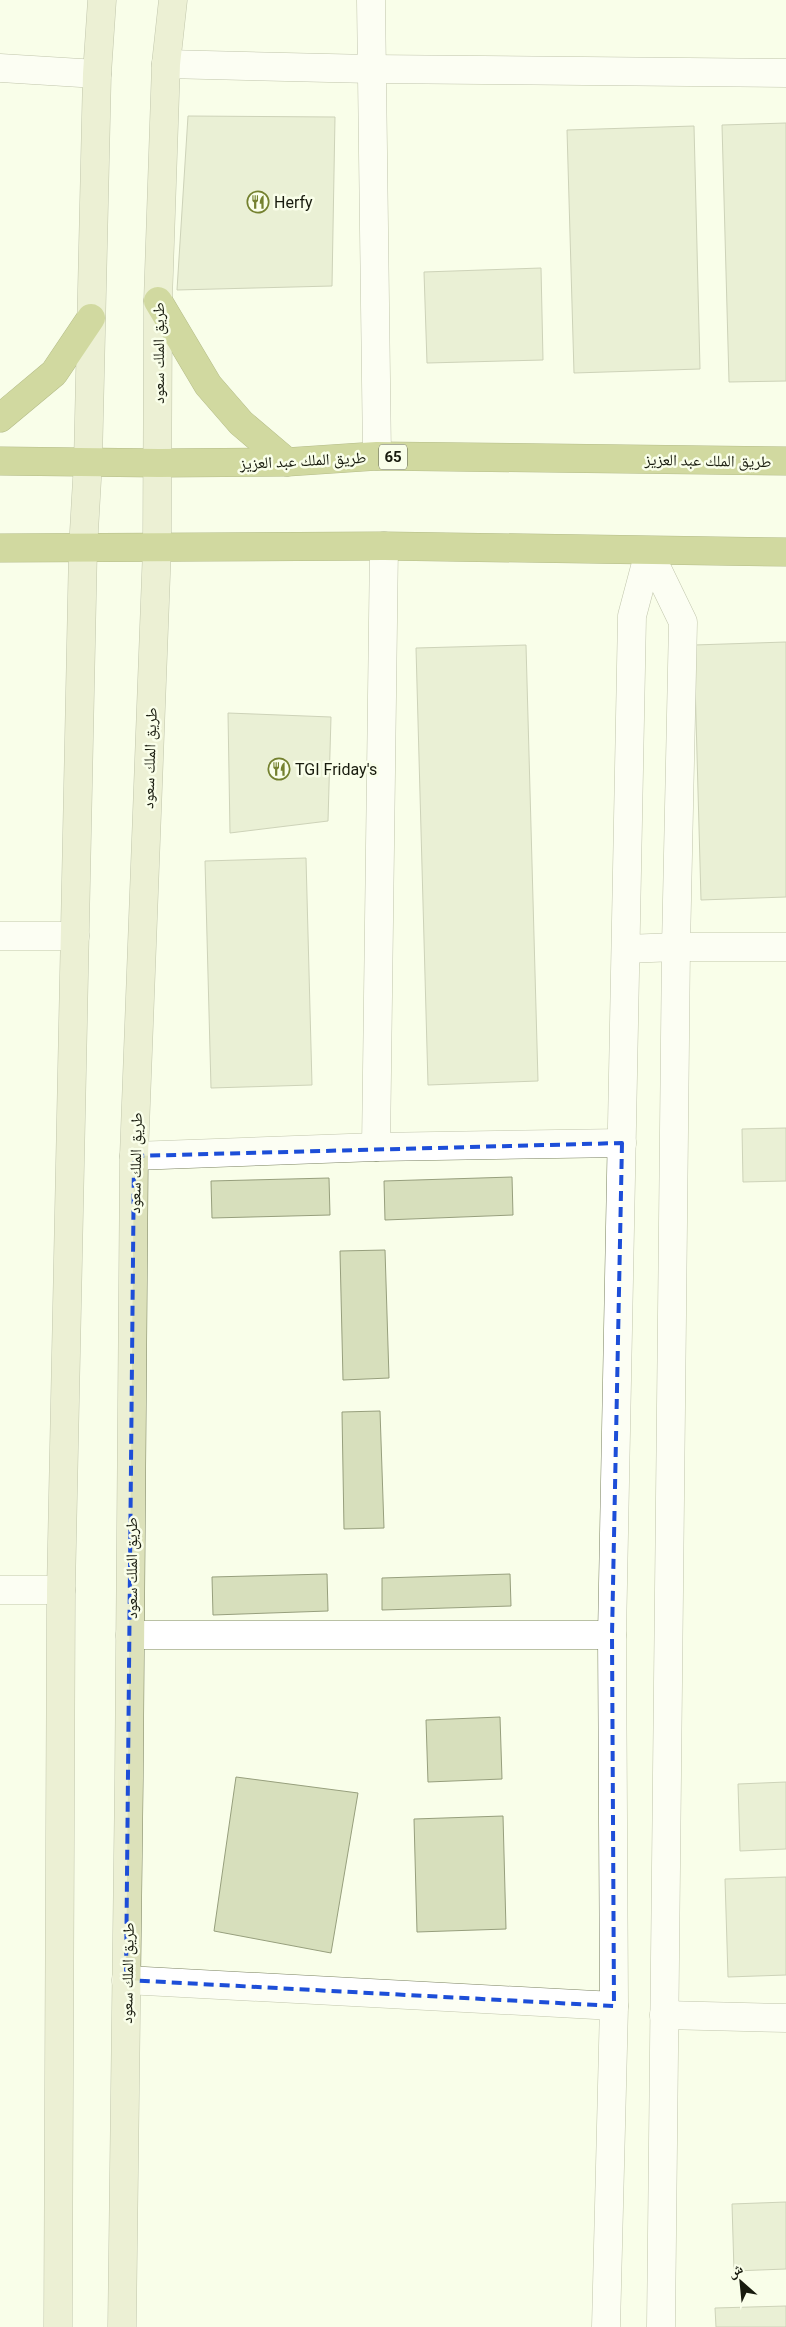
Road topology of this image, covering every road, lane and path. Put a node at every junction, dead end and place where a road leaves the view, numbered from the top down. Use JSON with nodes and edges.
{"nodes":[{"id":1,"x":102,"y":0,"type":"edge"},
{"id":2,"x":173,"y":0,"type":"edge"},
{"id":3,"x":371,"y":0,"type":"edge"},
{"id":4,"x":166,"y":64,"type":"junction"},
{"id":5,"x":0,"y":68,"type":"edge"},
{"id":6,"x":371,"y":69,"type":"junction"},
{"id":7,"x":786,"y":73,"type":"edge"},
{"id":8,"x":97,"y":74,"type":"junction"},
{"id":9,"x":158,"y":301,"type":"junction"},
{"id":10,"x":91,"y":318,"type":"junction"},
{"id":11,"x":0,"y":418,"type":"edge"},
{"id":12,"x":377,"y":456,"type":"junction"},
{"id":13,"x":0,"y":461,"type":"edge"},
{"id":14,"x":786,"y":461,"type":"edge"},
{"id":15,"x":88,"y":462,"type":"junction"},
{"id":16,"x":287,"y":462,"type":"junction"},
{"id":17,"x":158,"y":464,"type":"junction"},
{"id":18,"x":384,"y":546,"type":"junction"},
{"id":19,"x":0,"y":548,"type":"edge"},
{"id":20,"x":157,"y":548,"type":"junction"},
{"id":21,"x":83,"y":549,"type":"junction"},
{"id":22,"x":649,"y":552,"type":"junction"},
{"id":23,"x":786,"y":552,"type":"edge"},
{"id":24,"x":0,"y":936,"type":"edge"},
{"id":25,"x":75,"y":936,"type":"junction"},
{"id":26,"x":676,"y":947,"type":"junction"},
{"id":27,"x":786,"y":947,"type":"edge"},
{"id":28,"x":626,"y":949,"type":"junction"},
{"id":29,"x":622,"y":1143,"type":"junction"},
{"id":30,"x":376,"y":1147,"type":"junction"},
{"id":31,"x":134,"y":1156,"type":"junction"},
{"id":32,"x":0,"y":1590,"type":"edge"},
{"id":33,"x":61,"y":1590,"type":"junction"},
{"id":34,"x":130,"y":1635,"type":"junction"},
{"id":35,"x":612,"y":1635,"type":"junction"},
{"id":36,"x":126,"y":1980,"type":"junction"},
{"id":37,"x":614,"y":2006,"type":"junction"},
{"id":38,"x":664,"y":2015,"type":"junction"},
{"id":39,"x":786,"y":2018,"type":"edge"},
{"id":40,"x":58,"y":2327,"type":"edge"},
{"id":41,"x":122,"y":2327,"type":"edge"},
{"id":42,"x":606,"y":2327,"type":"edge"},
{"id":43,"x":661,"y":2327,"type":"edge"}],
"edges":[{"from":1,"to":8,"type":"main road"},
{"from":2,"to":4,"type":"main road","name":"طريق الملك سعود"},
{"from":3,"to":6,"type":"street"},
{"from":4,"to":6,"type":"street"},
{"from":4,"to":9,"type":"main road","name":"طريق الملك سعود"},
{"from":5,"to":8,"type":"street"},
{"from":6,"to":7,"type":"street"},
{"from":6,"to":12,"type":"street"},
{"from":8,"to":10,"type":"main road"},
{"from":9,"to":16,"type":"highway"},
{"from":9,"to":17,"type":"main road","name":"طريق الملك سعود"},
{"from":10,"to":11,"type":"highway"},
{"from":10,"to":15,"type":"main road"},
{"from":12,"to":14,"type":"highway","name":"طريق الملك عبد العزيز","number":"65"},
{"from":12,"to":16,"type":"highway","name":"طريق الملك عبد العزيز","number":"65"},
{"from":13,"to":15,"type":"highway","name":"طريق الملك عبد العزيز","number":"65"},
{"from":15,"to":17,"type":"highway","name":"طريق الملك عبد العزيز","number":"65"},
{"from":15,"to":21,"type":"main road"},
{"from":16,"to":17,"type":"highway","name":"طريق الملك عبد العزيز","number":"65"},
{"from":17,"to":20,"type":"main road","name":"طريق الملك سعود"},
{"from":18,"to":20,"type":"highway"},
{"from":18,"to":22,"type":"highway"},
{"from":18,"to":30,"type":"street"},
{"from":19,"to":21,"type":"highway"},
{"from":20,"to":21,"type":"highway"},
{"from":20,"to":31,"type":"main road","name":"طريق الملك سعود"},
{"from":21,"to":25,"type":"main road"},
{"from":22,"to":23,"type":"highway"},
{"from":22,"to":26,"type":"street"},
{"from":22,"to":28,"type":"street"},
{"from":24,"to":25,"type":"street"},
{"from":25,"to":33,"type":"main road"},
{"from":26,"to":27,"type":"street"},
{"from":26,"to":28,"type":"street"},
{"from":26,"to":38,"type":"street"},
{"from":28,"to":29,"type":"street"},
{"from":29,"to":30,"type":"street"},
{"from":29,"to":35,"type":"street"},
{"from":30,"to":31,"type":"street"},
{"from":31,"to":34,"type":"main road","name":"طريق الملك سعود"},
{"from":32,"to":33,"type":"street"},
{"from":33,"to":40,"type":"main road"},
{"from":34,"to":35,"type":"street"},
{"from":34,"to":36,"type":"main road","name":"طريق الملك سعود"},
{"from":35,"to":37,"type":"street"},
{"from":36,"to":37,"type":"street"},
{"from":36,"to":41,"type":"main road","name":"طريق الملك سعود"},
{"from":37,"to":42,"type":"street"},
{"from":38,"to":39,"type":"street"},
{"from":38,"to":43,"type":"street"}]}
